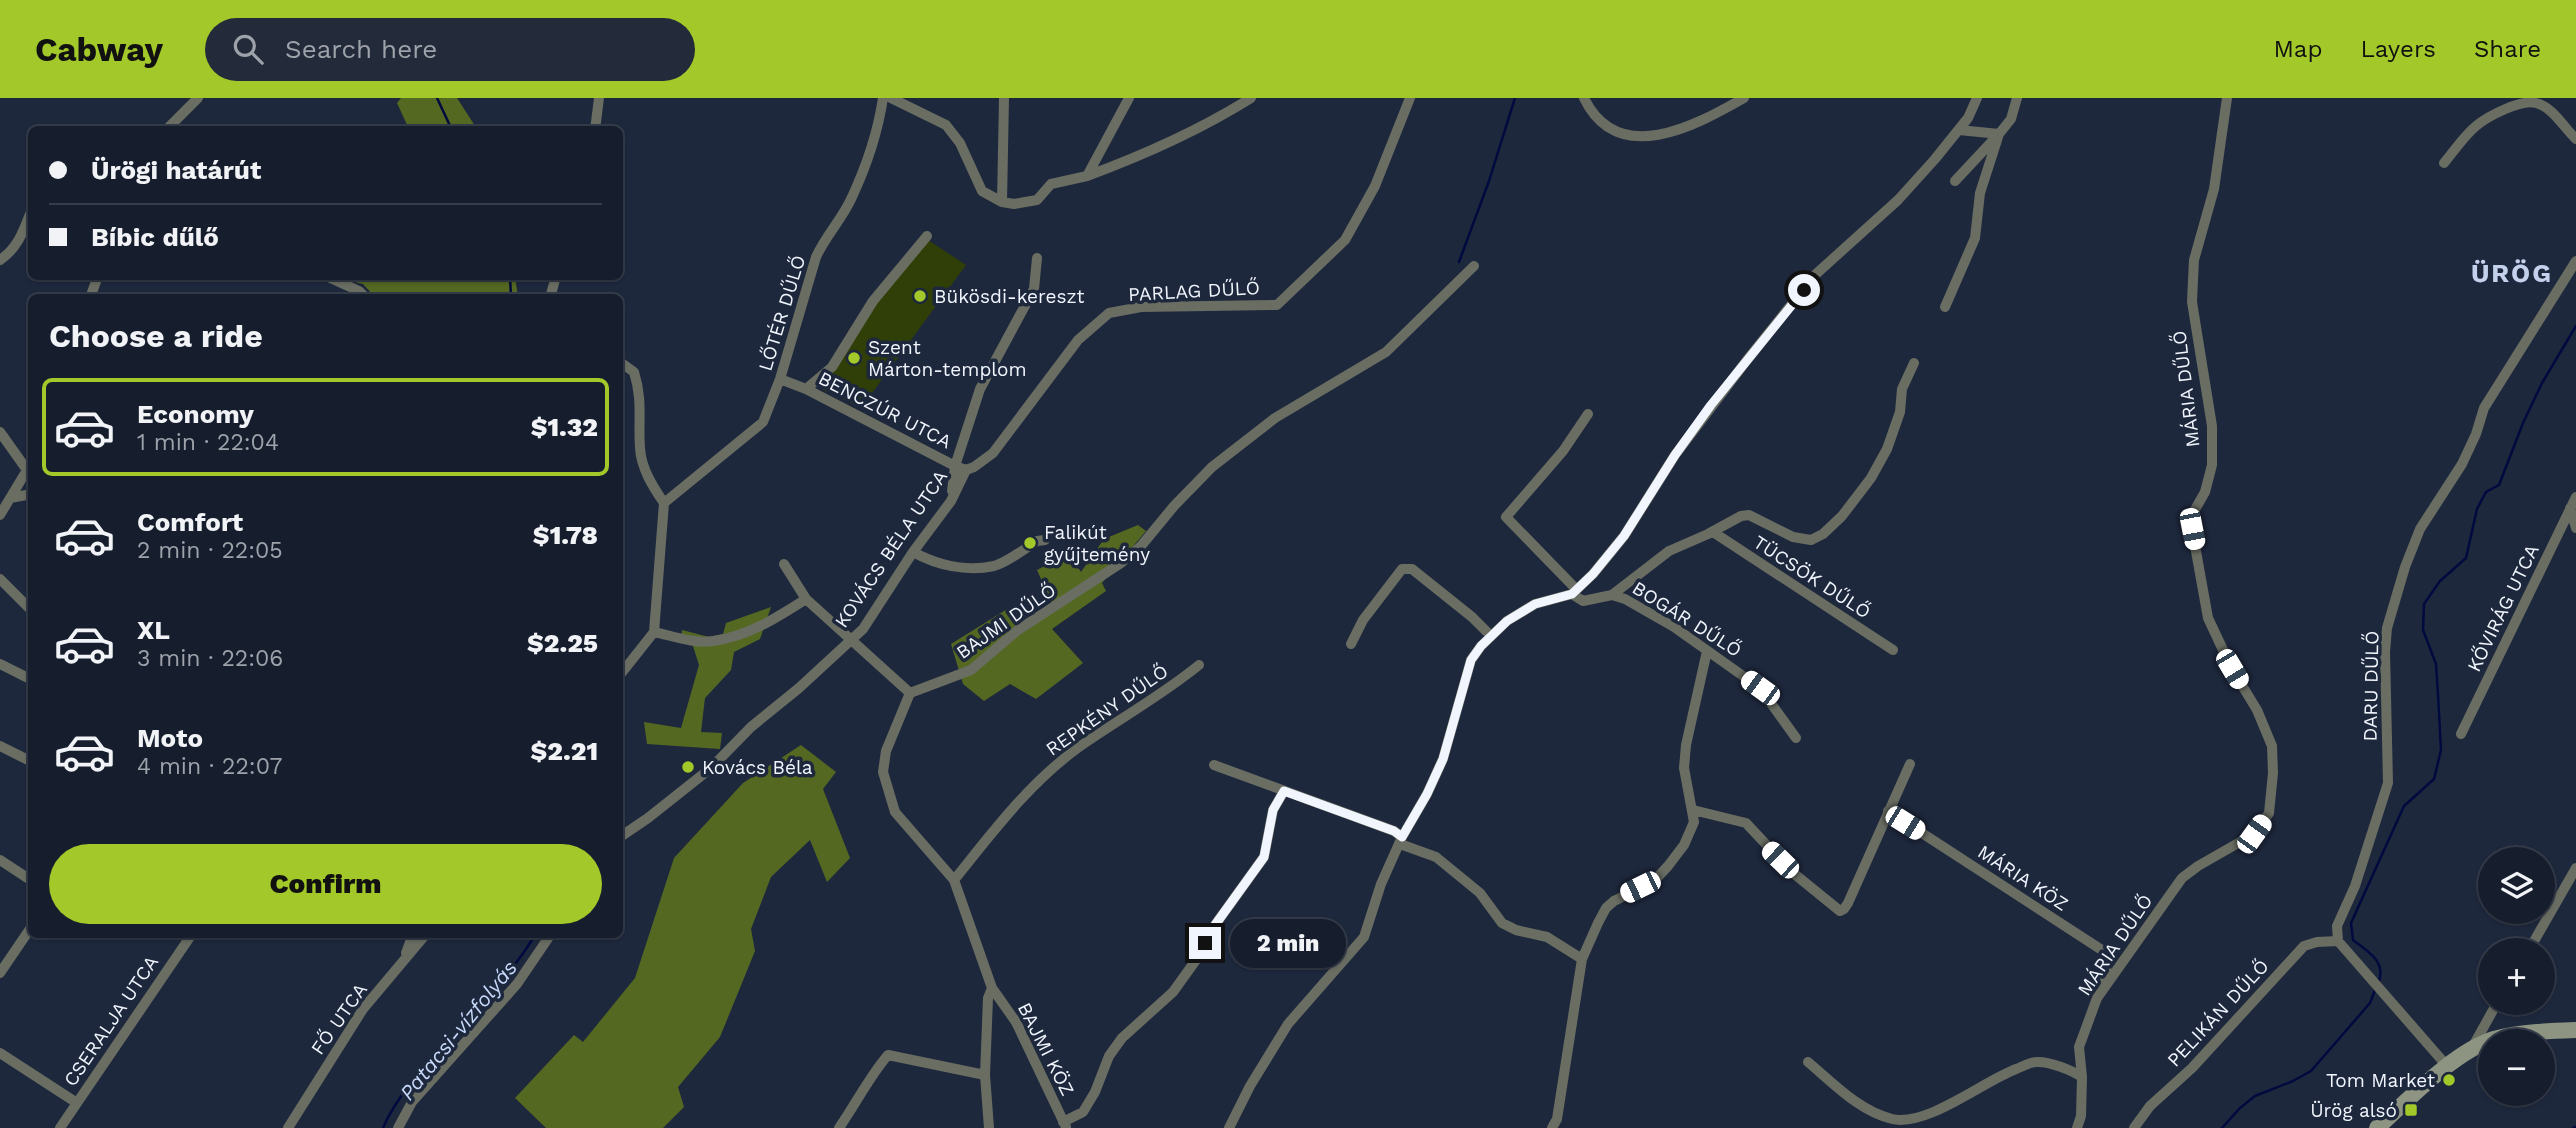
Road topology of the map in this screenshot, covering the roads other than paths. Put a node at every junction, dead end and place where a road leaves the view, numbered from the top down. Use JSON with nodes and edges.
{"nodes":[{"id":1,"x":198,"y":98,"type":"edge"},
{"id":2,"x":599,"y":98,"type":"edge"},
{"id":3,"x":883,"y":98,"type":"edge"},
{"id":4,"x":891,"y":98,"type":"edge"},
{"id":5,"x":1004,"y":98,"type":"edge"},
{"id":6,"x":1129,"y":98,"type":"edge"},
{"id":7,"x":1251,"y":98,"type":"edge"},
{"id":8,"x":1410,"y":98,"type":"edge"},
{"id":9,"x":1584,"y":98,"type":"edge"},
{"id":10,"x":1744,"y":98,"type":"edge"},
{"id":11,"x":1977,"y":98,"type":"edge"},
{"id":12,"x":2017,"y":98,"type":"edge"},
{"id":13,"x":2227,"y":98,"type":"edge"},
{"id":14,"x":2537,"y":101,"type":"edge"},
{"id":15,"x":170,"y":126,"type":"edge"},
{"id":16,"x":596,"y":126,"type":"edge"},
{"id":17,"x":1959,"y":130,"type":"junction"},
{"id":18,"x":1998,"y":134,"type":"junction"},
{"id":19,"x":2576,"y":139,"type":"edge"},
{"id":20,"x":2444,"y":163,"type":"dead end"},
{"id":21,"x":1087,"y":176,"type":"junction"},
{"id":22,"x":1955,"y":181,"type":"dead end"},
{"id":23,"x":1002,"y":202,"type":"junction"},
{"id":24,"x":28,"y":220,"type":"edge"},
{"id":25,"x":927,"y":236,"type":"dead end"},
{"id":26,"x":1037,"y":258,"type":"dead end"},
{"id":27,"x":0,"y":260,"type":"edge"},
{"id":28,"x":2576,"y":261,"type":"edge"},
{"id":29,"x":1474,"y":267,"type":"dead end"},
{"id":30,"x":335,"y":280,"type":"edge"},
{"id":31,"x":362,"y":294,"type":"edge"},
{"id":32,"x":1945,"y":307,"type":"dead end"},
{"id":33,"x":1914,"y":363,"type":"dead end"},
{"id":34,"x":623,"y":364,"type":"edge"},
{"id":35,"x":780,"y":379,"type":"junction"},
{"id":36,"x":806,"y":389,"type":"junction"},
{"id":37,"x":1588,"y":414,"type":"dead end"},
{"id":38,"x":0,"y":432,"type":"edge"},
{"id":39,"x":955,"y":466,"type":"junction"},
{"id":40,"x":970,"y":469,"type":"junction"},
{"id":41,"x":28,"y":470,"type":"edge"},
{"id":42,"x":28,"y":472,"type":"edge"},
{"id":43,"x":28,"y":495,"type":"edge"},
{"id":44,"x":2576,"y":497,"type":"edge"},
{"id":45,"x":10,"y":498,"type":"junction"},
{"id":46,"x":951,"y":501,"type":"junction"},
{"id":47,"x":664,"y":503,"type":"junction"},
{"id":48,"x":2570,"y":508,"type":"junction"},
{"id":49,"x":0,"y":515,"type":"edge"},
{"id":50,"x":2576,"y":528,"type":"edge"},
{"id":51,"x":1713,"y":532,"type":"junction"},
{"id":52,"x":1045,"y":540,"type":"dead end"},
{"id":53,"x":914,"y":552,"type":"junction"},
{"id":54,"x":784,"y":564,"type":"dead end"},
{"id":55,"x":0,"y":579,"type":"edge"},
{"id":56,"x":1574,"y":592,"type":"junction"},
{"id":57,"x":1612,"y":595,"type":"junction"},
{"id":58,"x":806,"y":599,"type":"junction"},
{"id":59,"x":28,"y":607,"type":"edge"},
{"id":60,"x":654,"y":632,"type":"junction"},
{"id":61,"x":1491,"y":636,"type":"junction"},
{"id":62,"x":851,"y":641,"type":"junction"},
{"id":63,"x":1351,"y":644,"type":"dead end"},
{"id":64,"x":1893,"y":650,"type":"dead end"},
{"id":65,"x":1707,"y":651,"type":"junction"},
{"id":66,"x":0,"y":664,"type":"edge"},
{"id":67,"x":1199,"y":665,"type":"dead end"},
{"id":68,"x":623,"y":671,"type":"edge"},
{"id":69,"x":28,"y":678,"type":"edge"},
{"id":70,"x":910,"y":693,"type":"junction"},
{"id":71,"x":2460,"y":734,"type":"dead end"},
{"id":72,"x":1796,"y":738,"type":"dead end"},
{"id":73,"x":0,"y":746,"type":"edge"},
{"id":74,"x":28,"y":760,"type":"edge"},
{"id":75,"x":1910,"y":764,"type":"dead end"},
{"id":76,"x":1214,"y":765,"type":"dead end"},
{"id":77,"x":1284,"y":791,"type":"junction"},
{"id":78,"x":1693,"y":810,"type":"junction"},
{"id":79,"x":1888,"y":811,"type":"junction"},
{"id":80,"x":623,"y":835,"type":"edge"},
{"id":81,"x":1401,"y":840,"type":"junction"},
{"id":82,"x":0,"y":860,"type":"edge"},
{"id":83,"x":2576,"y":867,"type":"edge"},
{"id":84,"x":28,"y":878,"type":"edge"},
{"id":85,"x":954,"y":880,"type":"junction"},
{"id":86,"x":28,"y":932,"type":"edge"},
{"id":87,"x":188,"y":938,"type":"edge"},
{"id":88,"x":411,"y":938,"type":"edge"},
{"id":89,"x":423,"y":938,"type":"edge"},
{"id":90,"x":548,"y":938,"type":"edge"},
{"id":91,"x":2536,"y":938,"type":"edge"},
{"id":92,"x":2337,"y":941,"type":"junction"},
{"id":93,"x":1582,"y":959,"type":"junction"},
{"id":94,"x":401,"y":965,"type":"junction"},
{"id":95,"x":0,"y":974,"type":"edge"},
{"id":96,"x":992,"y":988,"type":"junction"},
{"id":97,"x":2104,"y":989,"type":"junction"},
{"id":98,"x":2490,"y":1015,"type":"edge"},
{"id":99,"x":2576,"y":1030,"type":"edge"},
{"id":100,"x":2472,"y":1048,"type":"junction"},
{"id":101,"x":0,"y":1053,"type":"edge"},
{"id":102,"x":1808,"y":1062,"type":"dead end"},
{"id":103,"x":2447,"y":1066,"type":"junction"},
{"id":104,"x":985,"y":1076,"type":"junction"},
{"id":105,"x":2082,"y":1077,"type":"junction"},
{"id":106,"x":77,"y":1102,"type":"junction"},
{"id":107,"x":1065,"y":1125,"type":"edge"},
{"id":108,"x":60,"y":1128,"type":"edge"},
{"id":109,"x":288,"y":1128,"type":"edge"},
{"id":110,"x":398,"y":1128,"type":"edge"},
{"id":111,"x":839,"y":1128,"type":"edge"},
{"id":112,"x":989,"y":1128,"type":"edge"},
{"id":113,"x":1229,"y":1128,"type":"edge"},
{"id":114,"x":1552,"y":1128,"type":"edge"},
{"id":115,"x":2077,"y":1128,"type":"edge"},
{"id":116,"x":2134,"y":1128,"type":"edge"},
{"id":117,"x":2377,"y":1128,"type":"edge"}],
"edges":[{"from":1,"to":15,"type":"street"},
{"from":2,"to":16,"type":"street"},
{"from":3,"to":35,"type":"street","name":"LŐTÉR DŰLŐ"},
{"from":4,"to":23,"type":"street"},
{"from":5,"to":23,"type":"street"},
{"from":6,"to":21,"type":"street"},
{"from":7,"to":21,"type":"street"},
{"from":8,"to":40,"type":"street","name":"PARLAG DŰLŐ"},
{"from":9,"to":10,"type":"street"},
{"from":11,"to":17,"type":"street"},
{"from":12,"to":18,"type":"street"},
{"from":13,"to":97,"type":"street","name":"MÁRIA DŰLŐ"},
{"from":14,"to":19,"type":"street"},
{"from":14,"to":20,"type":"street"},
{"from":17,"to":18,"type":"street"},
{"from":17,"to":56,"type":"street"},
{"from":18,"to":22,"type":"street"},
{"from":18,"to":32,"type":"street"},
{"from":21,"to":23,"type":"street"},
{"from":24,"to":27,"type":"street"},
{"from":25,"to":36,"type":"street"},
{"from":26,"to":39,"type":"street"},
{"from":28,"to":92,"type":"street","name":"DARU DŰLŐ"},
{"from":29,"to":70,"type":"street","name":"BAJMI DŰLŐ"},
{"from":30,"to":31,"type":"street"},
{"from":33,"to":51,"type":"street"},
{"from":34,"to":47,"type":"street"},
{"from":35,"to":36,"type":"street","name":"BENCZÚR UTCA"},
{"from":35,"to":47,"type":"street","name":"LŐTÉR DŰLŐ"},
{"from":36,"to":39,"type":"street","name":"BENCZÚR UTCA"},
{"from":37,"to":56,"type":"street"},
{"from":38,"to":41,"type":"street"},
{"from":39,"to":40,"type":"street","name":"BENCZÚR UTCA"},
{"from":39,"to":46,"type":"street"},
{"from":40,"to":46,"type":"street","name":"KOVÁCS BÉLA UTCA"},
{"from":42,"to":45,"type":"street"},
{"from":43,"to":45,"type":"street"},
{"from":44,"to":48,"type":"street","name":"KŐVIRÁG UTCA"},
{"from":45,"to":49,"type":"street"},
{"from":46,"to":53,"type":"street","name":"KOVÁCS BÉLA UTCA"},
{"from":47,"to":60,"type":"street"},
{"from":48,"to":50,"type":"street"},
{"from":48,"to":71,"type":"street","name":"KŐVIRÁG UTCA"},
{"from":51,"to":57,"type":"street"},
{"from":51,"to":64,"type":"street","name":"TÜCSÖK DŰLŐ"},
{"from":52,"to":53,"type":"street"},
{"from":53,"to":62,"type":"street","name":"KOVÁCS BÉLA UTCA"},
{"from":54,"to":58,"type":"street"},
{"from":55,"to":59,"type":"street"},
{"from":56,"to":57,"type":"street"},
{"from":56,"to":61,"type":"street"},
{"from":57,"to":65,"type":"street","name":"BOGÁR DŰLŐ"},
{"from":58,"to":60,"type":"street"},
{"from":58,"to":62,"type":"street"},
{"from":60,"to":68,"type":"street"},
{"from":61,"to":63,"type":"street"},
{"from":61,"to":81,"type":"street"},
{"from":62,"to":70,"type":"street"},
{"from":62,"to":80,"type":"street","name":"KOVÁCS BÉLA UTCA"},
{"from":65,"to":72,"type":"street","name":"BOGÁR DŰLŐ"},
{"from":65,"to":78,"type":"street"},
{"from":66,"to":69,"type":"street"},
{"from":67,"to":85,"type":"street","name":"REPKÉNY DŰLŐ"},
{"from":70,"to":85,"type":"street"},
{"from":73,"to":74,"type":"street"},
{"from":75,"to":79,"type":"street"},
{"from":76,"to":77,"type":"street"},
{"from":77,"to":81,"type":"street"},
{"from":77,"to":107,"type":"street"},
{"from":78,"to":79,"type":"street"},
{"from":78,"to":93,"type":"street"},
{"from":79,"to":97,"type":"street","name":"MÁRIA KÖZ"},
{"from":81,"to":93,"type":"street"},
{"from":81,"to":113,"type":"street"},
{"from":82,"to":84,"type":"street"},
{"from":83,"to":91,"type":"street"},
{"from":85,"to":96,"type":"street"},
{"from":86,"to":95,"type":"street"},
{"from":87,"to":106,"type":"street","name":"CSERALJA UTCA"},
{"from":88,"to":94,"type":"street"},
{"from":89,"to":94,"type":"street","name":"FŐ UTCA"},
{"from":90,"to":110,"type":"street"},
{"from":92,"to":103,"type":"street"},
{"from":92,"to":116,"type":"street","name":"PELIKÁN DŰLŐ"},
{"from":93,"to":114,"type":"street"},
{"from":94,"to":109,"type":"street","name":"FŐ UTCA"},
{"from":96,"to":104,"type":"street"},
{"from":96,"to":107,"type":"street","name":"BAJMI KÖZ"},
{"from":97,"to":105,"type":"street","name":"MÁRIA DŰLŐ"},
{"from":98,"to":100,"type":"street"},
{"from":99,"to":100,"type":"main road"},
{"from":100,"to":103,"type":"main road"},
{"from":101,"to":106,"type":"street"},
{"from":102,"to":105,"type":"street"},
{"from":103,"to":117,"type":"main road"},
{"from":104,"to":111,"type":"street"},
{"from":104,"to":112,"type":"street"},
{"from":105,"to":115,"type":"street","name":"MÁRIA DŰLŐ"},
{"from":106,"to":108,"type":"street","name":"CSERALJA UTCA"}]}
